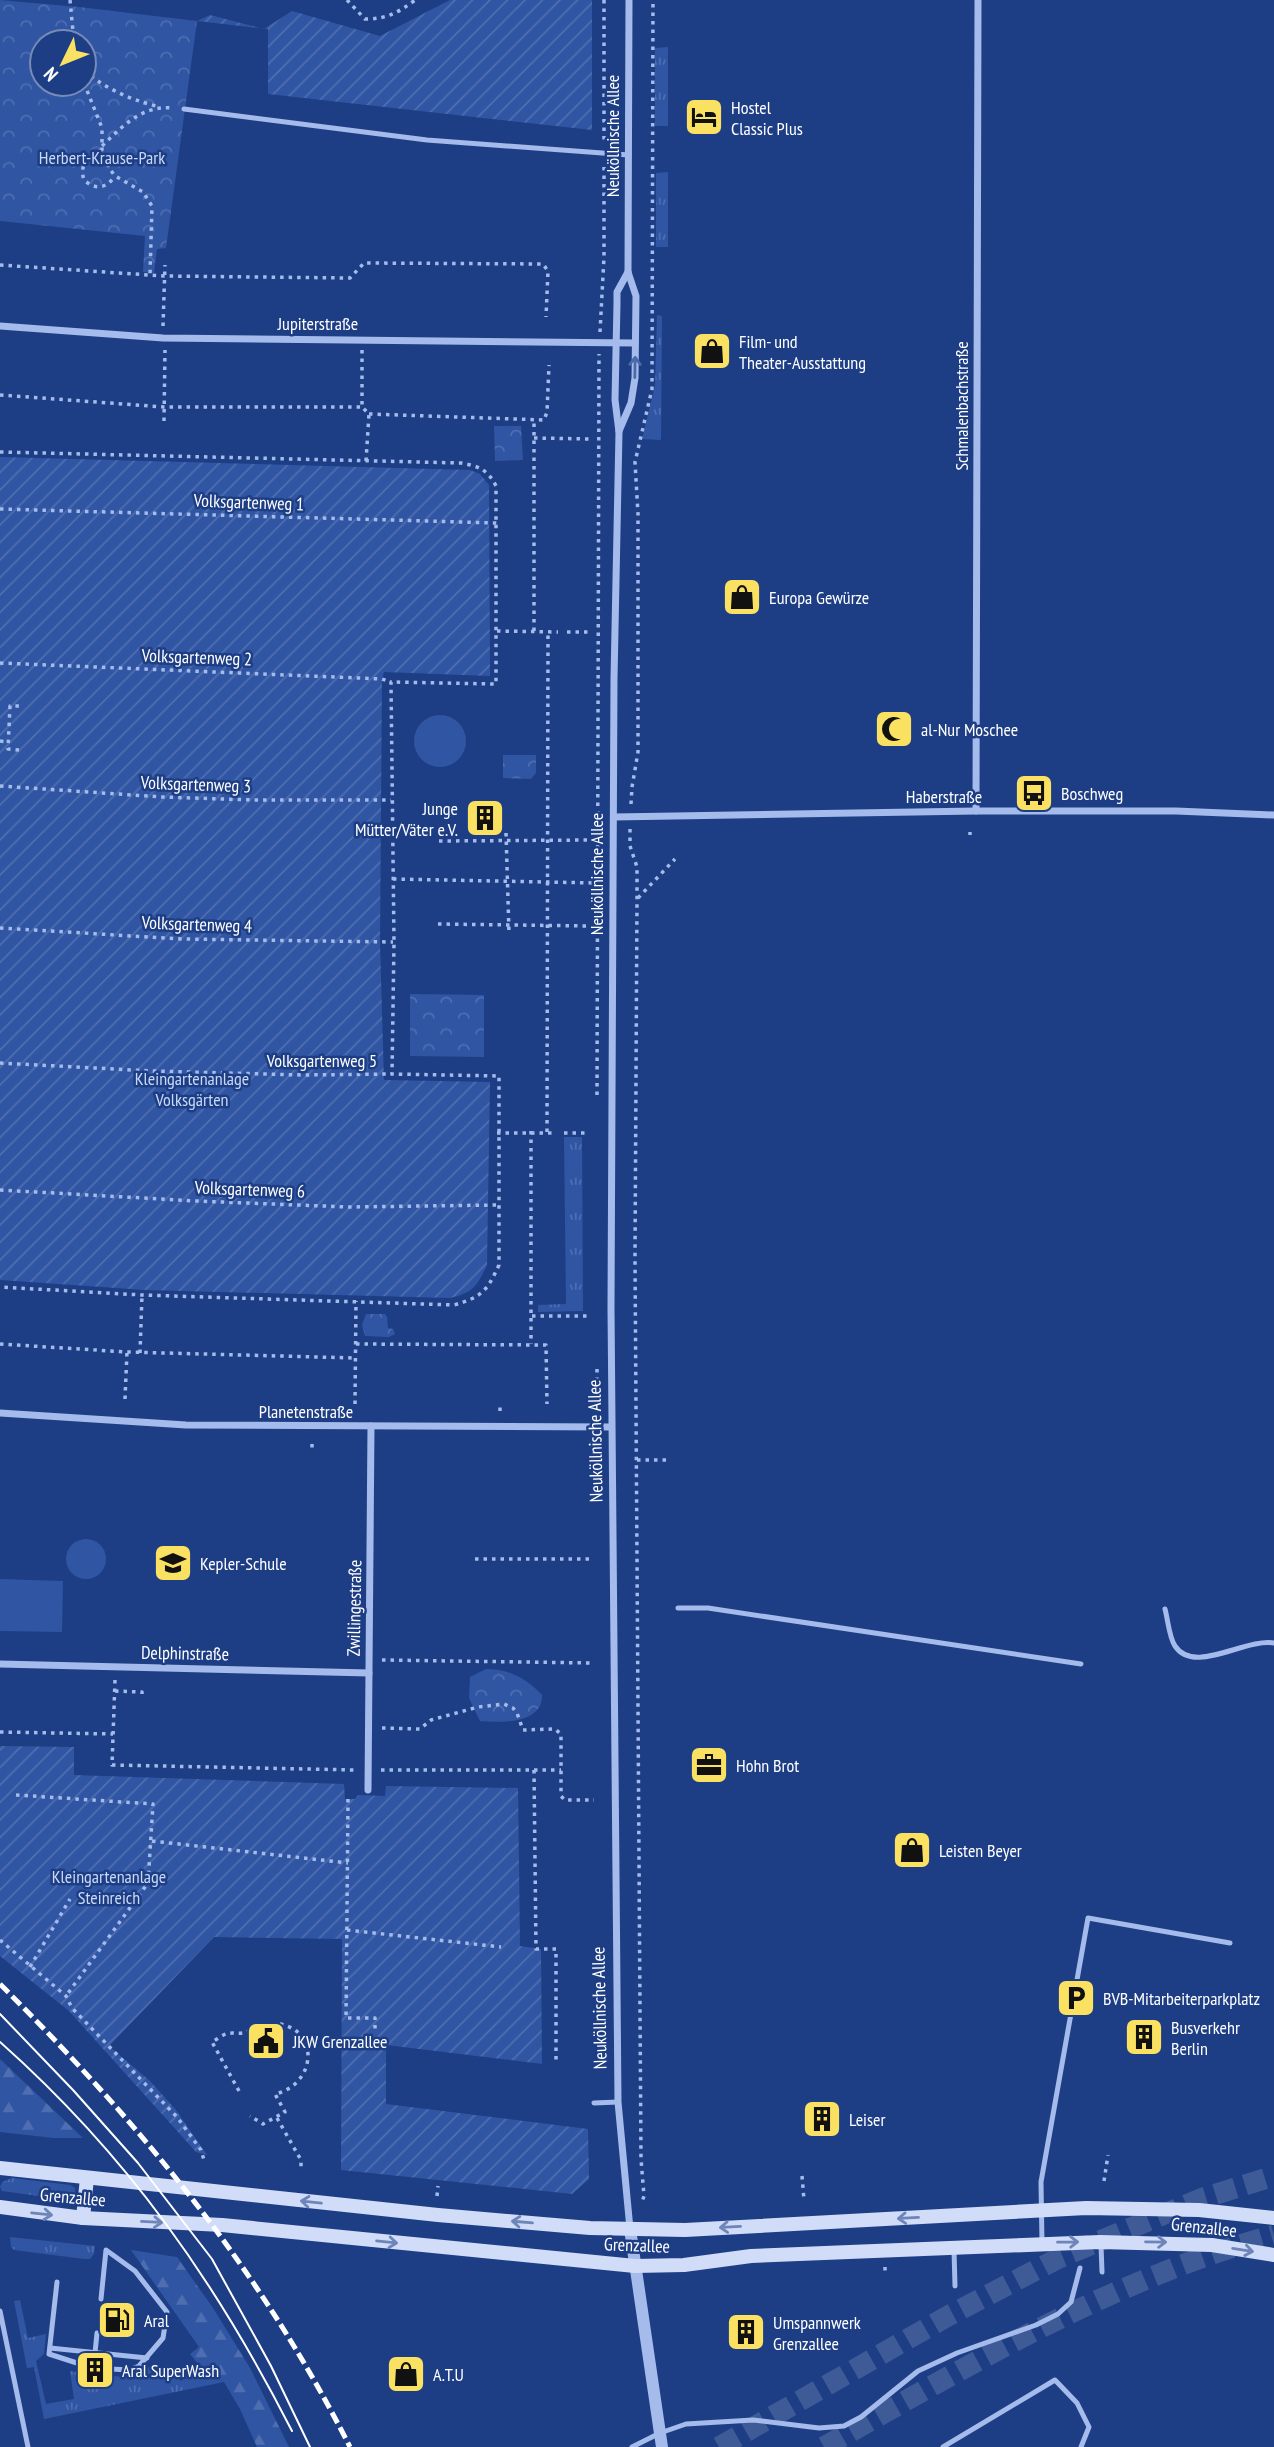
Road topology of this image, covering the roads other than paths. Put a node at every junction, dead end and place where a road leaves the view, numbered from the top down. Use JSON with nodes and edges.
{"nodes":[{"id":1,"x":629,"y":0,"type":"edge"},
{"id":2,"x":978,"y":0,"type":"edge"},
{"id":3,"x":184,"y":109,"type":"road end"},
{"id":4,"x":629,"y":155,"type":"junction"},
{"id":5,"x":628,"y":272,"type":"junction"},
{"id":6,"x":0,"y":326,"type":"edge"},
{"id":7,"x":616,"y":342,"type":"junction"},
{"id":8,"x":635,"y":343,"type":"junction"},
{"id":9,"x":619,"y":432,"type":"junction"},
{"id":10,"x":976,"y":811,"type":"junction"},
{"id":11,"x":1274,"y":815,"type":"edge"},
{"id":12,"x":614,"y":817,"type":"junction"},
{"id":13,"x":0,"y":1413,"type":"edge"},
{"id":14,"x":372,"y":1426,"type":"junction"},
{"id":15,"x":611,"y":1427,"type":"junction"},
{"id":16,"x":678,"y":1608,"type":"dead end"},
{"id":17,"x":1165,"y":1609,"type":"dead end"},
{"id":18,"x":1274,"y":1643,"type":"edge"},
{"id":19,"x":0,"y":1664,"type":"edge"},
{"id":20,"x":1081,"y":1664,"type":"dead end"},
{"id":21,"x":369,"y":1673,"type":"junction"},
{"id":22,"x":368,"y":1790,"type":"dead end"},
{"id":23,"x":1230,"y":1943,"type":"dead end"},
{"id":24,"x":618,"y":2102,"type":"junction"},
{"id":25,"x":594,"y":2103,"type":"dead end"},
{"id":26,"x":0,"y":2168,"type":"edge"},
{"id":27,"x":87,"y":2178,"type":"junction"},
{"id":28,"x":0,"y":2207,"type":"edge"},
{"id":29,"x":1041,"y":2211,"type":"junction"},
{"id":30,"x":83,"y":2218,"type":"junction"},
{"id":31,"x":1274,"y":2218,"type":"edge"},
{"id":32,"x":630,"y":2228,"type":"junction"},
{"id":33,"x":1100,"y":2242,"type":"junction"},
{"id":34,"x":1042,"y":2243,"type":"junction"},
{"id":35,"x":954,"y":2247,"type":"junction"},
{"id":36,"x":1274,"y":2255,"type":"edge"},
{"id":37,"x":635,"y":2266,"type":"junction"},
{"id":38,"x":1080,"y":2268,"type":"dead end"},
{"id":39,"x":1102,"y":2272,"type":"dead end"},
{"id":40,"x":57,"y":2282,"type":"dead end"},
{"id":41,"x":93,"y":2286,"type":"dead end"},
{"id":42,"x":955,"y":2286,"type":"dead end"},
{"id":43,"x":102,"y":2287,"type":"junction"},
{"id":44,"x":101,"y":2299,"type":"dead end"},
{"id":45,"x":0,"y":2311,"type":"edge"},
{"id":46,"x":97,"y":2333,"type":"dead end"},
{"id":47,"x":50,"y":2348,"type":"junction"},
{"id":48,"x":95,"y":2353,"type":"junction"},
{"id":49,"x":147,"y":2358,"type":"junction"},
{"id":50,"x":80,"y":2364,"type":"dead end"},
{"id":51,"x":111,"y":2369,"type":"dead end"},
{"id":52,"x":660,"y":2433,"type":"junction"},
{"id":53,"x":28,"y":2447,"type":"edge"},
{"id":54,"x":632,"y":2447,"type":"edge"},
{"id":55,"x":662,"y":2447,"type":"edge"},
{"id":56,"x":943,"y":2447,"type":"edge"},
{"id":57,"x":1081,"y":2447,"type":"edge"}],
"edges":[{"from":1,"to":4,"type":"street","name":"Neuköllnische Allee"},
{"from":2,"to":10,"type":"street","name":"Schmalenbachstraße"},
{"from":3,"to":4,"type":"lane"},
{"from":4,"to":5,"type":"street","name":"Neuköllnische Allee"},
{"from":5,"to":7,"type":"street","name":"Neuköllnische Allee"},
{"from":5,"to":8,"type":"street","name":"Neuköllnische Allee"},
{"from":6,"to":7,"type":"street","name":"Jupiterstraße"},
{"from":7,"to":8,"type":"street","name":"Jupiterstraße"},
{"from":7,"to":9,"type":"street","name":"Neuköllnische Allee"},
{"from":9,"to":8,"type":"street","name":"Neuköllnische Allee","one_way":true},
{"from":9,"to":12,"type":"street","name":"Neuköllnische Allee"},
{"from":10,"to":11,"type":"street","name":"Haberstraße"},
{"from":10,"to":12,"type":"street","name":"Haberstraße"},
{"from":12,"to":15,"type":"street","name":"Neuköllnische Allee"},
{"from":13,"to":14,"type":"street","name":"Planetenstraße"},
{"from":14,"to":15,"type":"street","name":"Planetenstraße"},
{"from":14,"to":21,"type":"street","name":"Zwillingestraße"},
{"from":15,"to":24,"type":"street","name":"Neuköllnische Allee"},
{"from":16,"to":20,"type":"lane"},
{"from":17,"to":18,"type":"lane"},
{"from":19,"to":21,"type":"street","name":"Delphinstraße"},
{"from":21,"to":22,"type":"street","name":"Zwillingestraße"},
{"from":23,"to":29,"type":"lane"},
{"from":24,"to":25,"type":"lane"},
{"from":24,"to":32,"type":"street","name":"Neuköllnische Allee"},
{"from":26,"to":27,"type":"main road","name":"Grenzallee"},
{"from":27,"to":30,"type":"main road"},
{"from":32,"to":27,"type":"main road","name":"Grenzallee","one_way":true},
{"from":28,"to":30,"type":"main road","name":"Grenzallee","one_way":true},
{"from":29,"to":31,"type":"main road","name":"Grenzallee"},
{"from":29,"to":32,"type":"main road","name":"Grenzallee","one_way":true},
{"from":29,"to":34,"type":"lane"},
{"from":30,"to":37,"type":"main road","name":"Grenzallee","one_way":true},
{"from":32,"to":37,"type":"street","name":"Neuköllnische Allee"},
{"from":34,"to":33,"type":"main road","name":"Grenzallee","one_way":true},
{"from":33,"to":36,"type":"main road","name":"Grenzallee","one_way":true},
{"from":33,"to":39,"type":"lane"},
{"from":34,"to":35,"type":"main road","name":"Grenzallee"},
{"from":35,"to":37,"type":"main road","name":"Grenzallee"},
{"from":35,"to":42,"type":"lane"},
{"from":37,"to":52,"type":"street","name":"Neuköllnische Allee"},
{"from":38,"to":52,"type":"lane"},
{"from":40,"to":47,"type":"lane"},
{"from":41,"to":43,"type":"lane"},
{"from":43,"to":44,"type":"lane"},
{"from":43,"to":49,"type":"lane"},
{"from":45,"to":53,"type":"lane"},
{"from":46,"to":48,"type":"lane"},
{"from":47,"to":48,"type":"lane"},
{"from":47,"to":50,"type":"lane"},
{"from":48,"to":49,"type":"lane"},
{"from":49,"to":51,"type":"lane"},
{"from":52,"to":54,"type":"lane"},
{"from":52,"to":55,"type":"street","name":"Neuköllnische Allee"},
{"from":56,"to":57,"type":"lane"}]}
